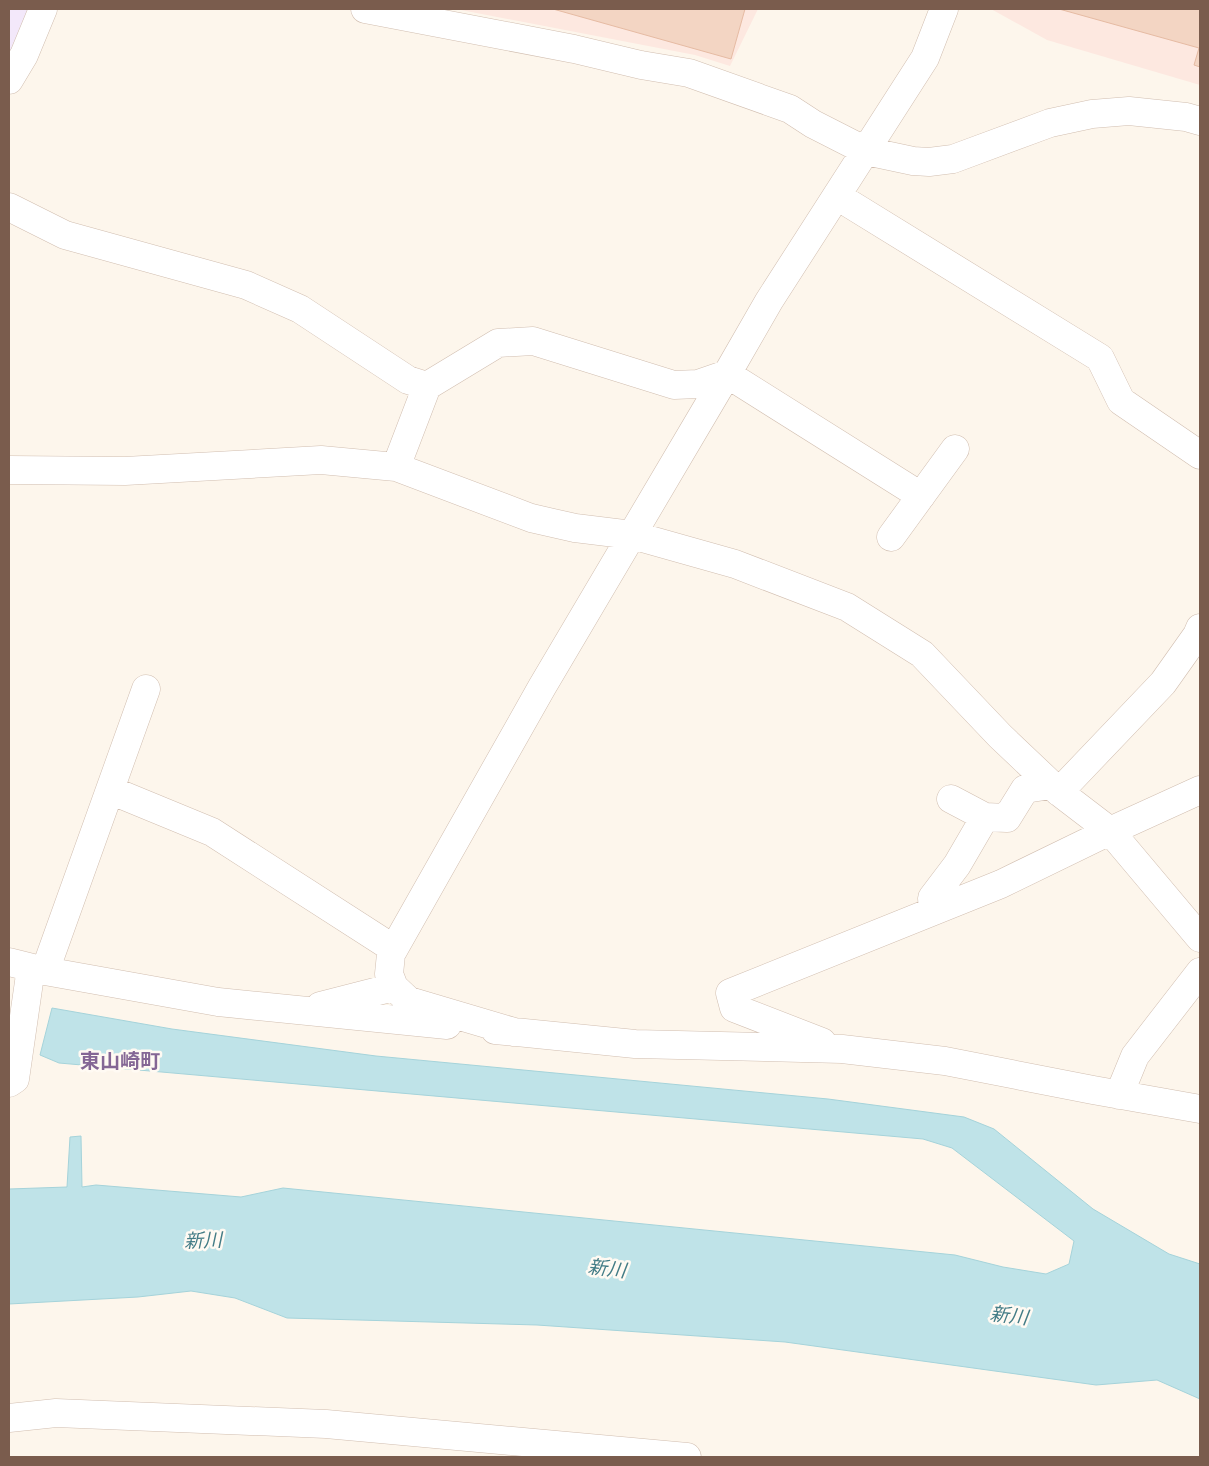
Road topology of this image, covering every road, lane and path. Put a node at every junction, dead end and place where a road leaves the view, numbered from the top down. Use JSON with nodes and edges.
{"nodes":[{"id":1,"x":43,"y":9,"type":"edge"},
{"id":2,"x":365,"y":9,"type":"edge"},
{"id":3,"x":944,"y":9,"type":"edge"},
{"id":4,"x":9,"y":80,"type":"edge"},
{"id":5,"x":1200,"y":121,"type":"edge"},
{"id":6,"x":866,"y":151,"type":"junction"},
{"id":7,"x":837,"y":196,"type":"junction"},
{"id":8,"x":9,"y":207,"type":"edge"},
{"id":9,"x":727,"y":374,"type":"junction"},
{"id":10,"x":427,"y":386,"type":"junction"},
{"id":11,"x":955,"y":449,"type":"dead end"},
{"id":12,"x":1200,"y":456,"type":"edge"},
{"id":13,"x":396,"y":467,"type":"junction"},
{"id":14,"x":9,"y":470,"type":"edge"},
{"id":15,"x":921,"y":496,"type":"junction"},
{"id":16,"x":632,"y":534,"type":"junction"},
{"id":17,"x":890,"y":537,"type":"dead end"},
{"id":18,"x":1200,"y":628,"type":"edge"},
{"id":19,"x":146,"y":689,"type":"dead end"},
{"id":20,"x":1055,"y":788,"type":"junction"},
{"id":21,"x":110,"y":790,"type":"junction"},
{"id":22,"x":1200,"y":790,"type":"edge"},
{"id":23,"x":951,"y":800,"type":"dead end"},
{"id":24,"x":985,"y":817,"type":"junction"},
{"id":25,"x":1110,"y":831,"type":"junction"},
{"id":26,"x":933,"y":912,"type":"junction"},
{"id":27,"x":1200,"y":938,"type":"edge"},
{"id":28,"x":394,"y":949,"type":"junction"},
{"id":29,"x":28,"y":967,"type":"edge"},
{"id":30,"x":1200,"y":972,"type":"edge"},
{"id":31,"x":394,"y":987,"type":"junction"},
{"id":32,"x":304,"y":1010,"type":"junction"},
{"id":33,"x":514,"y":1032,"type":"junction"},
{"id":34,"x":842,"y":1050,"type":"junction"},
{"id":35,"x":9,"y":1083,"type":"edge"},
{"id":36,"x":1118,"y":1095,"type":"junction"},
{"id":37,"x":1200,"y":1109,"type":"edge"},
{"id":38,"x":9,"y":1418,"type":"edge"},
{"id":39,"x":688,"y":1457,"type":"edge"}],
"edges":[{"from":1,"to":4,"type":"street"},
{"from":2,"to":6,"type":"street"},
{"from":3,"to":6,"type":"street"},
{"from":5,"to":6,"type":"street"},
{"from":6,"to":7,"type":"street"},
{"from":7,"to":9,"type":"street"},
{"from":7,"to":12,"type":"street"},
{"from":8,"to":10,"type":"street"},
{"from":9,"to":10,"type":"street"},
{"from":9,"to":15,"type":"street"},
{"from":9,"to":16,"type":"street"},
{"from":10,"to":13,"type":"street"},
{"from":11,"to":15,"type":"street"},
{"from":13,"to":14,"type":"street"},
{"from":13,"to":16,"type":"street"},
{"from":15,"to":17,"type":"street"},
{"from":16,"to":20,"type":"street"},
{"from":16,"to":28,"type":"street"},
{"from":18,"to":20,"type":"street"},
{"from":19,"to":21,"type":"street"},
{"from":20,"to":24,"type":"street"},
{"from":20,"to":25,"type":"street"},
{"from":21,"to":28,"type":"street"},
{"from":21,"to":29,"type":"street"},
{"from":22,"to":25,"type":"street"},
{"from":23,"to":24,"type":"street"},
{"from":24,"to":26,"type":"street"},
{"from":25,"to":26,"type":"street"},
{"from":25,"to":27,"type":"street"},
{"from":26,"to":34,"type":"street"},
{"from":28,"to":31,"type":"street"},
{"from":29,"to":32,"type":"street"},
{"from":29,"to":35,"type":"street"},
{"from":30,"to":36,"type":"street"},
{"from":31,"to":32,"type":"street"},
{"from":31,"to":33,"type":"street"},
{"from":32,"to":33,"type":"street"},
{"from":33,"to":34,"type":"street"},
{"from":34,"to":36,"type":"street"},
{"from":36,"to":37,"type":"street"},
{"from":38,"to":39,"type":"street"}]}
